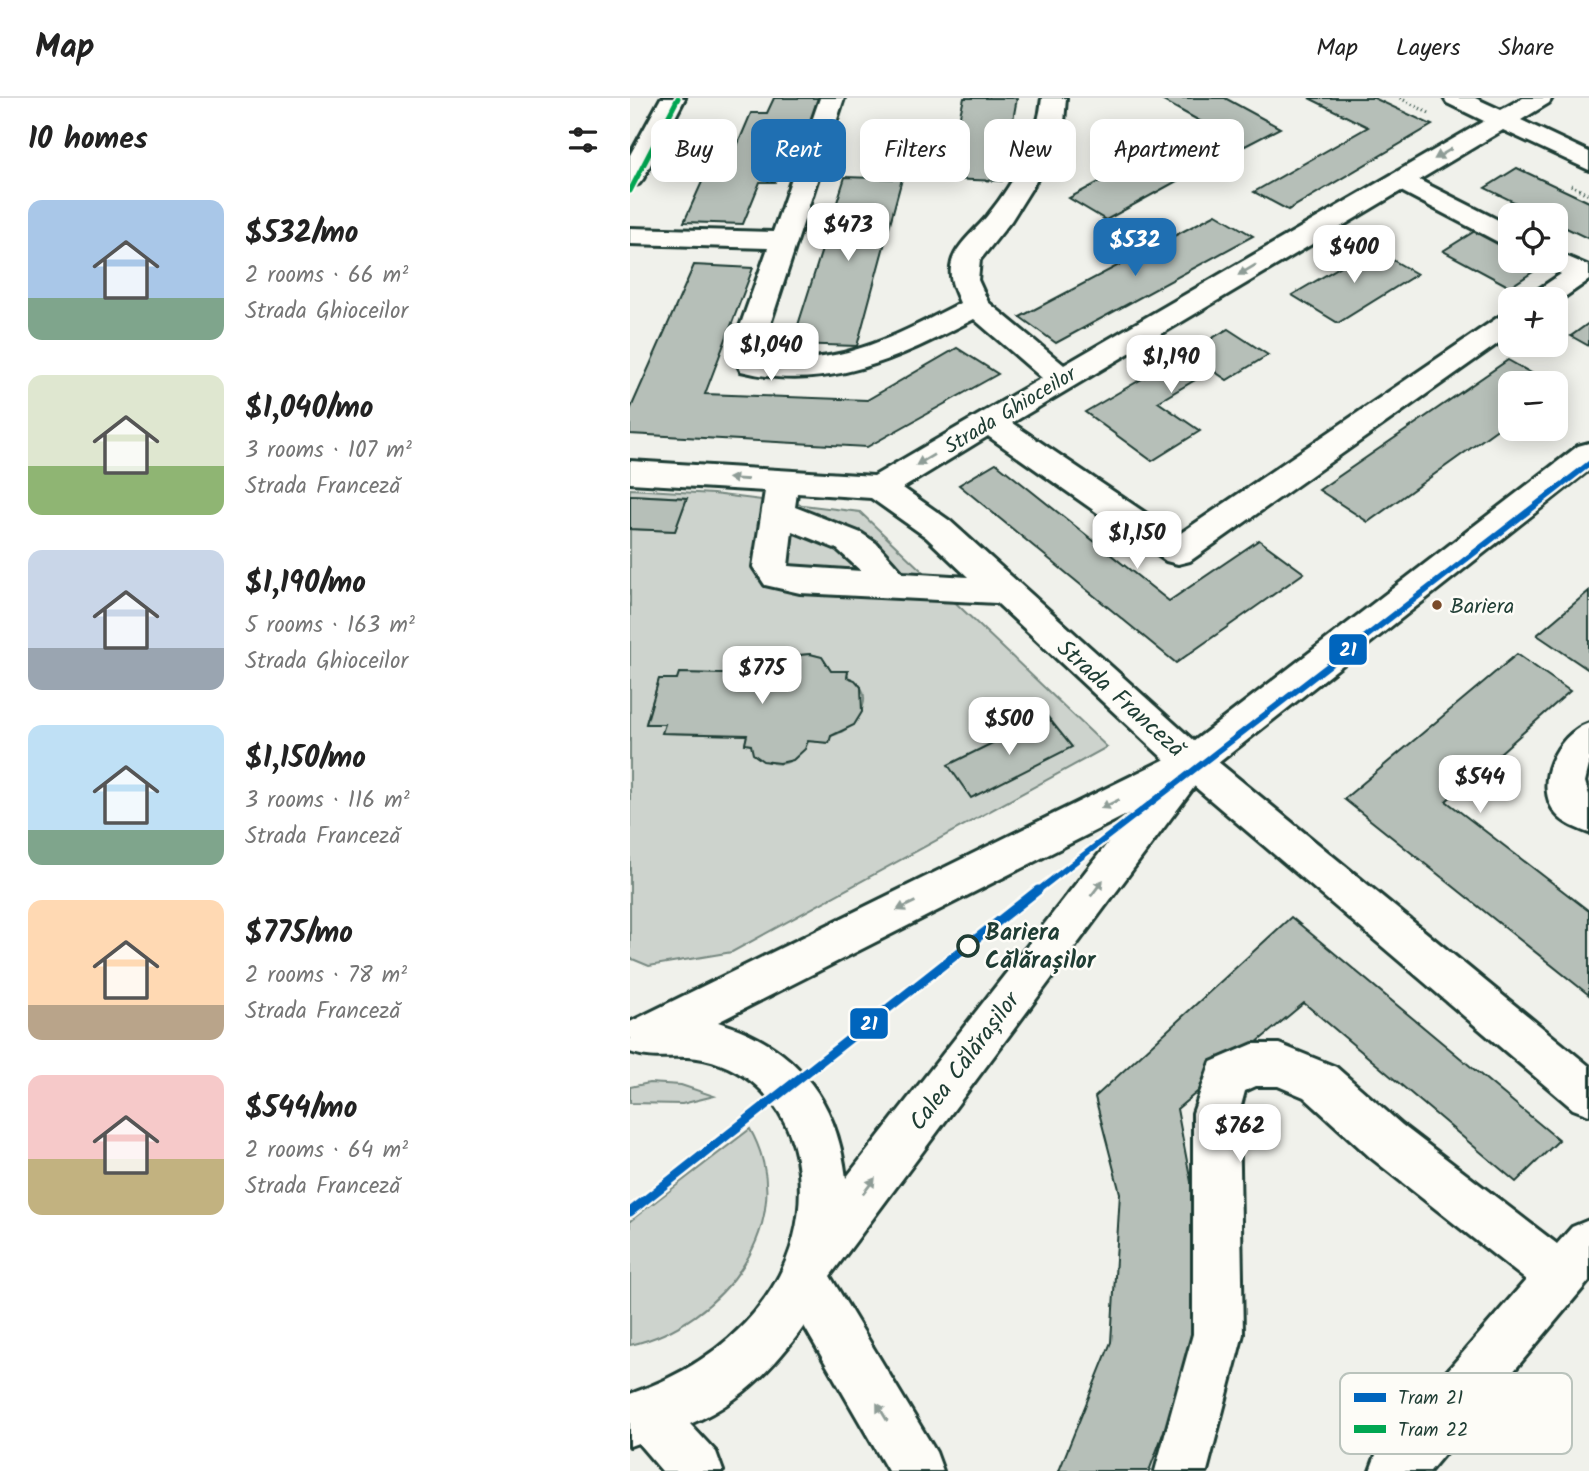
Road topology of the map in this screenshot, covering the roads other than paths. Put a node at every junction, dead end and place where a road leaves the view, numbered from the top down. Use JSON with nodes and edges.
{"nodes":[{"id":1,"x":673,"y":98,"type":"edge"},
{"id":2,"x":832,"y":98,"type":"edge"},
{"id":3,"x":1054,"y":98,"type":"edge"},
{"id":4,"x":1456,"y":98,"type":"edge"},
{"id":5,"x":1540,"y":98,"type":"edge"},
{"id":6,"x":1502,"y":119,"type":"junction"},
{"id":7,"x":1589,"y":162,"type":"edge"},
{"id":8,"x":630,"y":179,"type":"edge"},
{"id":9,"x":1398,"y":180,"type":"junction"},
{"id":10,"x":1498,"y":231,"type":"edge"},
{"id":11,"x":630,"y":236,"type":"edge"},
{"id":12,"x":782,"y":240,"type":"junction"},
{"id":13,"x":1568,"y":266,"type":"edge"},
{"id":14,"x":1561,"y":287,"type":"edge"},
{"id":15,"x":976,"y":306,"type":"junction"},
{"id":16,"x":1498,"y":330,"type":"edge"},
{"id":17,"x":1062,"y":379,"type":"junction"},
{"id":18,"x":989,"y":422,"type":"junction"},
{"id":19,"x":1589,"y":453,"type":"edge"},
{"id":20,"x":630,"y":472,"type":"edge"},
{"id":21,"x":879,"y":487,"type":"junction"},
{"id":22,"x":780,"y":497,"type":"junction"},
{"id":23,"x":892,"y":584,"type":"junction"},
{"id":24,"x":1004,"y":591,"type":"junction"},
{"id":25,"x":1589,"y":738,"type":"edge"},
{"id":26,"x":1193,"y":763,"type":"junction"},
{"id":27,"x":1589,"y":817,"type":"edge"},
{"id":28,"x":638,"y":1038,"type":"edge"},
{"id":29,"x":1589,"y":1094,"type":"edge"},
{"id":30,"x":1575,"y":1260,"type":"edge"},
{"id":31,"x":809,"y":1270,"type":"junction"},
{"id":32,"x":1479,"y":1373,"type":"edge"},
{"id":33,"x":640,"y":1418,"type":"edge"},
{"id":34,"x":1410,"y":1454,"type":"edge"},
{"id":35,"x":698,"y":1471,"type":"edge"},
{"id":36,"x":917,"y":1471,"type":"edge"},
{"id":37,"x":1181,"y":1471,"type":"edge"},
{"id":38,"x":1396,"y":1471,"type":"edge"}],
"edges":[{"from":1,"to":8,"type":"street"},
{"from":2,"to":12,"type":"street"},
{"from":3,"to":15,"type":"street"},
{"from":4,"to":6,"type":"street"},
{"from":5,"to":6,"type":"street","name":"Strada Ghioceilor"},
{"from":6,"to":7,"type":"street"},
{"from":6,"to":9,"type":"street","name":"Strada Ghioceilor","one_way":true},
{"from":9,"to":10,"type":"street"},
{"from":9,"to":17,"type":"street","name":"Strada Ghioceilor","one_way":true},
{"from":11,"to":12,"type":"street"},
{"from":12,"to":15,"type":"street"},
{"from":13,"to":14,"type":"street"},
{"from":15,"to":17,"type":"street"},
{"from":16,"to":18,"type":"street"},
{"from":17,"to":18,"type":"street","name":"Strada Ghioceilor"},
{"from":18,"to":21,"type":"street","name":"Strada Ghioceilor","one_way":true},
{"from":19,"to":26,"type":"street","name":"Calea Călărașilor"},
{"from":22,"to":20,"type":"street","one_way":true},
{"from":21,"to":22,"type":"street"},
{"from":21,"to":24,"type":"street","name":"Strada Franceză"},
{"from":22,"to":23,"type":"street"},
{"from":22,"to":23,"type":"street"},
{"from":23,"to":24,"type":"street"},
{"from":24,"to":26,"type":"street","name":"Strada Franceză"},
{"from":25,"to":27,"type":"street"},
{"from":26,"to":28,"type":"street","name":"Calea Călărașilor","one_way":true},
{"from":26,"to":29,"type":"street","name":"Strada Franceză"},
{"from":31,"to":26,"type":"street","name":"Calea Călărașilor","one_way":true},
{"from":28,"to":31,"type":"street"},
{"from":30,"to":32,"type":"street"},
{"from":30,"to":37,"type":"street"},
{"from":31,"to":33,"type":"street"},
{"from":36,"to":31,"type":"street","one_way":true},
{"from":33,"to":35,"type":"street"},
{"from":34,"to":38,"type":"street"}]}
